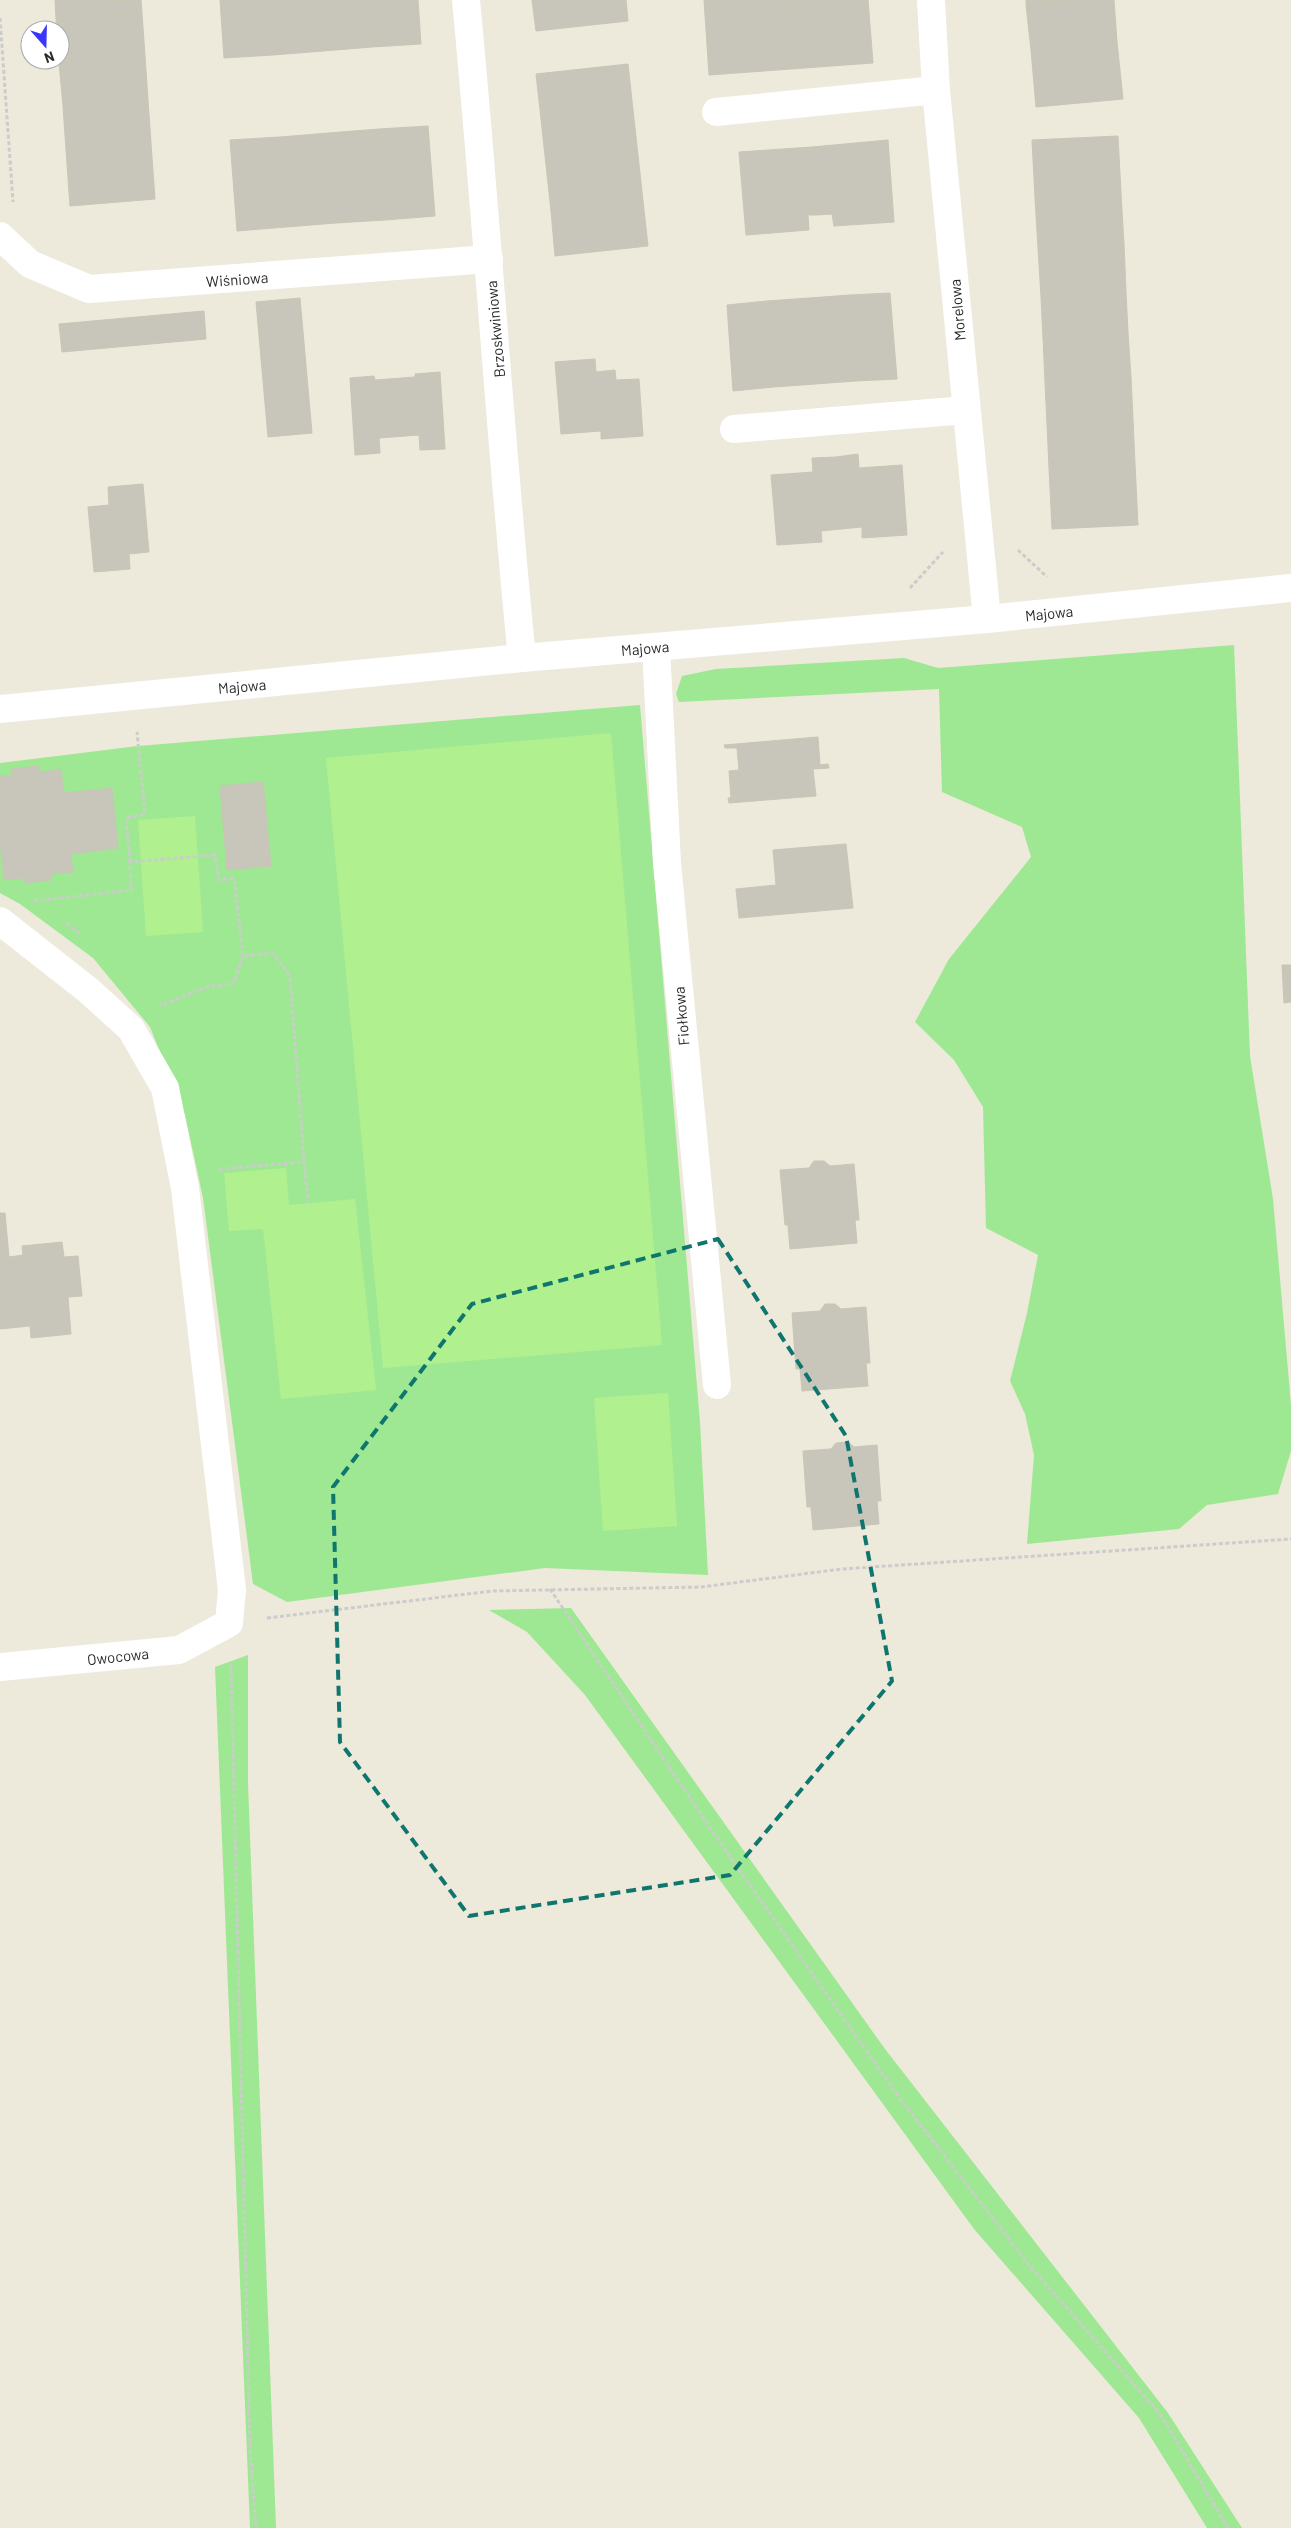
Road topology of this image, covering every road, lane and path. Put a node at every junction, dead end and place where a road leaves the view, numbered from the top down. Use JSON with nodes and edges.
{"nodes":[{"id":1,"x":466,"y":0,"type":"edge"},
{"id":2,"x":931,"y":0,"type":"edge"},
{"id":3,"x":0,"y":18,"type":"edge"},
{"id":4,"x":936,"y":90,"type":"junction"},
{"id":5,"x":716,"y":112,"type":"dead end"},
{"id":6,"x":14,"y":210,"type":"dead end"},
{"id":7,"x":0,"y":236,"type":"edge"},
{"id":8,"x":489,"y":259,"type":"junction"},
{"id":9,"x":966,"y":410,"type":"junction"},
{"id":10,"x":734,"y":429,"type":"dead end"},
{"id":11,"x":1291,"y":588,"type":"edge"},
{"id":12,"x":987,"y":619,"type":"junction"},
{"id":13,"x":656,"y":647,"type":"junction"},
{"id":14,"x":522,"y":658,"type":"junction"},
{"id":15,"x":135,"y":694,"type":"junction"},
{"id":16,"x":0,"y":709,"type":"edge"},
{"id":17,"x":130,"y":862,"type":"junction"},
{"id":18,"x":28,"y":901,"type":"dead end"},
{"id":19,"x":0,"y":921,"type":"edge"},
{"id":20,"x":242,"y":956,"type":"junction"},
{"id":21,"x":156,"y":1007,"type":"dead end"},
{"id":22,"x":304,"y":1162,"type":"junction"},
{"id":23,"x":182,"y":1172,"type":"junction"},
{"id":24,"x":308,"y":1203,"type":"dead end"},
{"id":25,"x":717,"y":1385,"type":"dead end"},
{"id":26,"x":1291,"y":1539,"type":"edge"},
{"id":27,"x":550,"y":1589,"type":"junction"},
{"id":28,"x":229,"y":1623,"type":"junction"},
{"id":29,"x":0,"y":1667,"type":"edge"},
{"id":30,"x":256,"y":2528,"type":"edge"},
{"id":31,"x":1228,"y":2528,"type":"edge"}],
"edges":[{"from":1,"to":8,"type":"street","name":"Brzoskwiniowa"},
{"from":2,"to":4,"type":"street","name":"Morelowa"},
{"from":3,"to":6,"type":"path"},
{"from":4,"to":5,"type":"street"},
{"from":4,"to":9,"type":"street","name":"Morelowa"},
{"from":7,"to":8,"type":"street","name":"Wiśniowa"},
{"from":8,"to":14,"type":"street","name":"Brzoskwiniowa"},
{"from":9,"to":10,"type":"street"},
{"from":9,"to":12,"type":"street","name":"Morelowa"},
{"from":11,"to":12,"type":"street","name":"Majowa"},
{"from":12,"to":13,"type":"street","name":"Majowa"},
{"from":13,"to":14,"type":"street","name":"Majowa"},
{"from":13,"to":25,"type":"street","name":"Fiołkowa"},
{"from":14,"to":15,"type":"street","name":"Majowa"},
{"from":15,"to":16,"type":"street","name":"Majowa"},
{"from":15,"to":17,"type":"path"},
{"from":17,"to":18,"type":"path"},
{"from":17,"to":20,"type":"path"},
{"from":19,"to":23,"type":"street"},
{"from":20,"to":21,"type":"path"},
{"from":20,"to":22,"type":"path"},
{"from":22,"to":23,"type":"path"},
{"from":22,"to":24,"type":"path"},
{"from":23,"to":28,"type":"street"},
{"from":26,"to":27,"type":"path"},
{"from":27,"to":28,"type":"path"},
{"from":27,"to":31,"type":"path"},
{"from":28,"to":29,"type":"street","name":"Owocowa"},
{"from":28,"to":30,"type":"path"}]}
